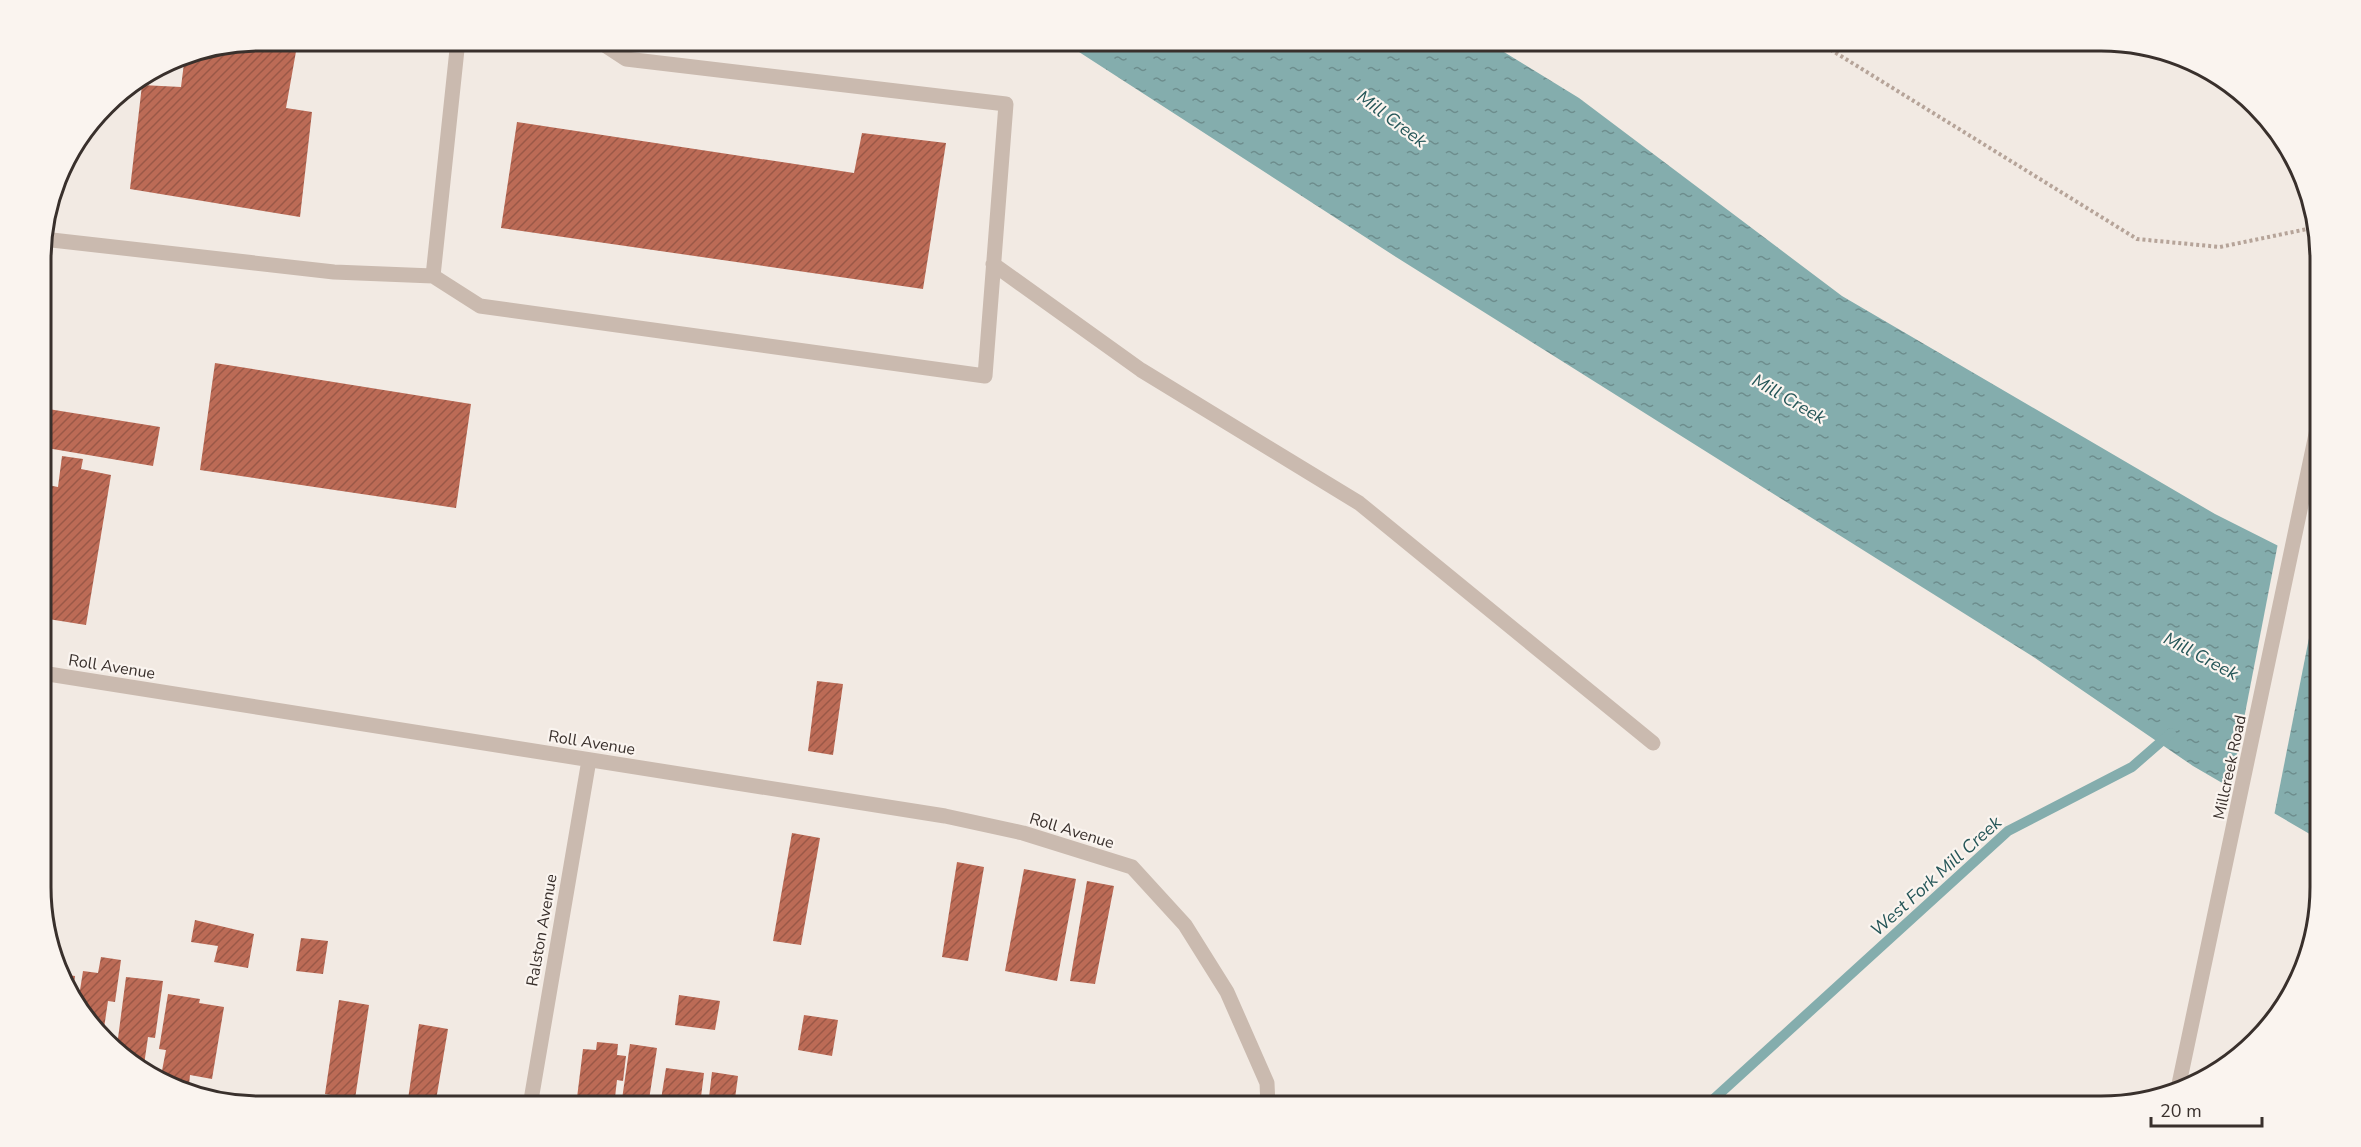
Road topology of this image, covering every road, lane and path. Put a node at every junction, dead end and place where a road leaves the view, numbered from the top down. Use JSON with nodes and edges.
{"nodes":[{"id":1,"x":457,"y":51,"type":"edge"},
{"id":2,"x":614,"y":51,"type":"edge"},
{"id":3,"x":1833,"y":51,"type":"edge"},
{"id":4,"x":2307,"y":229,"type":"edge"},
{"id":5,"x":52,"y":240,"type":"edge"},
{"id":6,"x":993,"y":264,"type":"junction"},
{"id":7,"x":433,"y":276,"type":"junction"},
{"id":8,"x":2310,"y":463,"type":"edge"},
{"id":9,"x":51,"y":674,"type":"edge"},
{"id":10,"x":1653,"y":743,"type":"dead end"},
{"id":11,"x":589,"y":760,"type":"junction"},
{"id":12,"x":2180,"y":1080,"type":"edge"},
{"id":13,"x":532,"y":1096,"type":"edge"},
{"id":14,"x":1268,"y":1096,"type":"edge"}],
"edges":[{"from":1,"to":7,"type":"street"},
{"from":2,"to":6,"type":"street"},
{"from":3,"to":4,"type":"path"},
{"from":5,"to":7,"type":"street"},
{"from":6,"to":7,"type":"street"},
{"from":6,"to":10,"type":"street"},
{"from":8,"to":12,"type":"street","name":"Millcreek Road"},
{"from":9,"to":11,"type":"street","name":"Roll Avenue"},
{"from":11,"to":13,"type":"street","name":"Ralston Avenue"},
{"from":11,"to":14,"type":"street","name":"Roll Avenue"}]}
